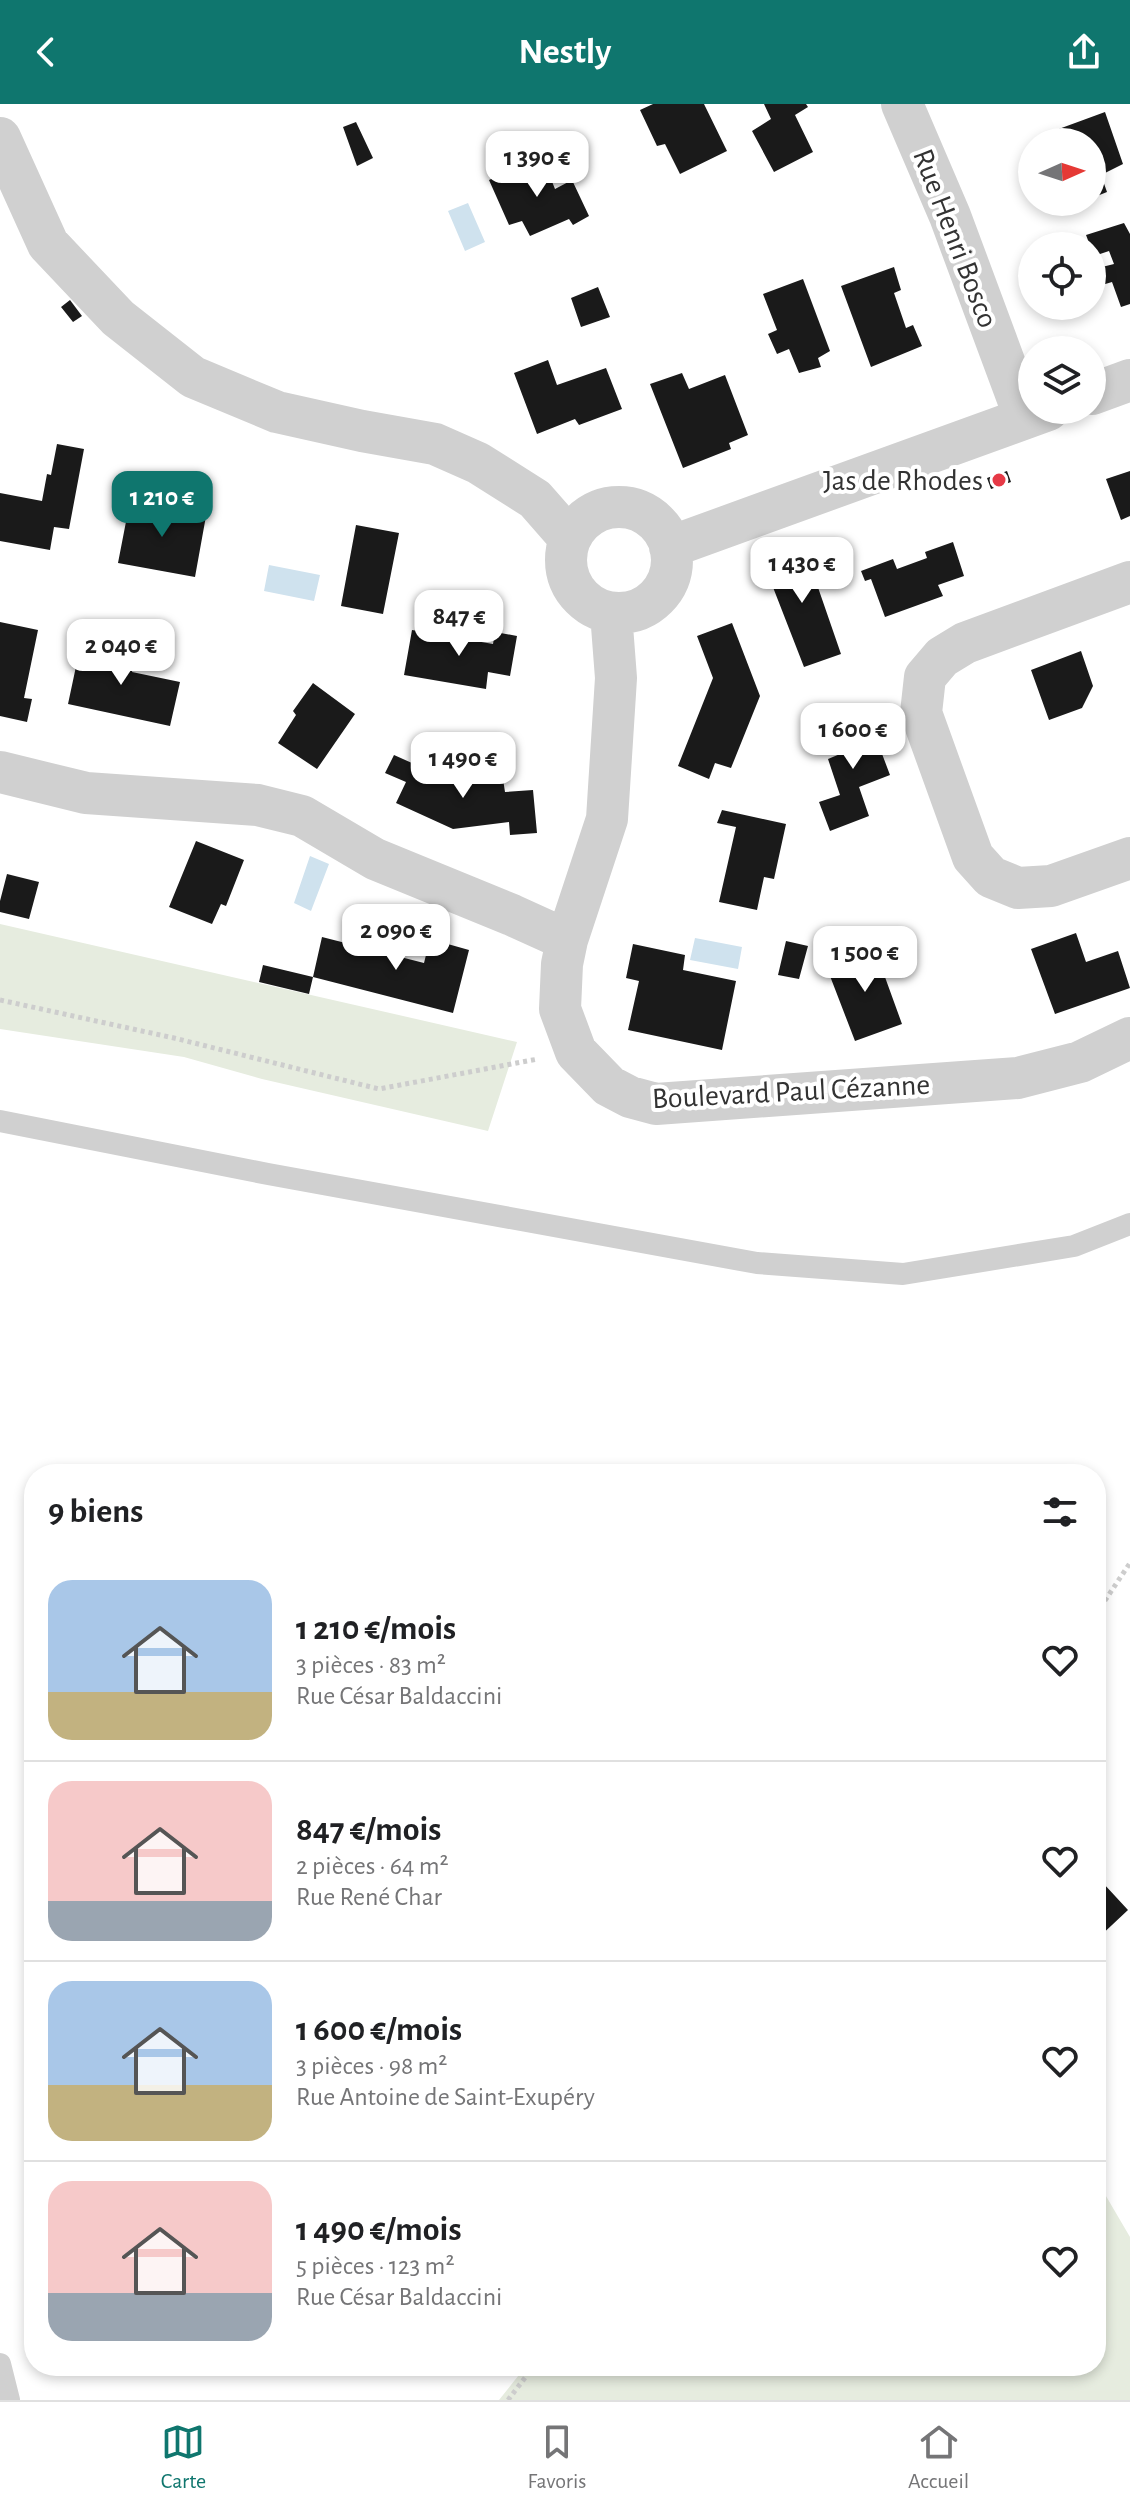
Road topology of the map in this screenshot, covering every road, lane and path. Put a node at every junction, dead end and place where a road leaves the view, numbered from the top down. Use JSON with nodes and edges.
{"nodes":[{"id":1,"x":902,"y":104,"type":"edge"},
{"id":2,"x":0,"y":138,"type":"edge"},
{"id":3,"x":1018,"y":371,"type":"edge"},
{"id":4,"x":1130,"y":380,"type":"edge"},
{"id":5,"x":1106,"y":389,"type":"edge"},
{"id":6,"x":1018,"y":421,"type":"edge"},
{"id":7,"x":570,"y":539,"type":"junction"},
{"id":8,"x":670,"y":547,"type":"junction"},
{"id":9,"x":1130,"y":582,"type":"edge"},
{"id":10,"x":611,"y":613,"type":"junction"},
{"id":11,"x":0,"y":772,"type":"edge"},
{"id":12,"x":1130,"y":858,"type":"edge"},
{"id":13,"x":567,"y":940,"type":"junction"},
{"id":14,"x":0,"y":1000,"type":"edge"},
{"id":15,"x":1130,"y":1038,"type":"edge"},
{"id":16,"x":576,"y":1052,"type":"junction"},
{"id":17,"x":0,"y":1121,"type":"edge"},
{"id":18,"x":1130,"y":1224,"type":"edge"},
{"id":19,"x":1130,"y":1563,"type":"edge"},
{"id":20,"x":1106,"y":1599,"type":"edge"},
{"id":21,"x":0,"y":2364,"type":"edge"},
{"id":22,"x":526,"y":2376,"type":"edge"},
{"id":23,"x":9,"y":2400,"type":"edge"},
{"id":24,"x":508,"y":2400,"type":"edge"}],
"edges":[{"from":1,"to":3,"type":"street","name":"Rue Henri Bosco"},
{"from":2,"to":7,"type":"street"},
{"from":4,"to":5,"type":"street"},
{"from":6,"to":8,"type":"street"},
{"from":7,"to":8,"type":"street"},
{"from":7,"to":10,"type":"street"},
{"from":8,"to":10,"type":"street"},
{"from":9,"to":12,"type":"street"},
{"from":10,"to":13,"type":"street","name":"Boulevard Paul Cézanne"},
{"from":11,"to":13,"type":"street"},
{"from":13,"to":16,"type":"street","name":"Boulevard Paul Cézanne"},
{"from":14,"to":16,"type":"path"},
{"from":15,"to":16,"type":"street","name":"Boulevard Paul Cézanne"},
{"from":17,"to":18,"type":"lane"},
{"from":19,"to":20,"type":"path"},
{"from":21,"to":23,"type":"lane"},
{"from":22,"to":24,"type":"path"}]}
